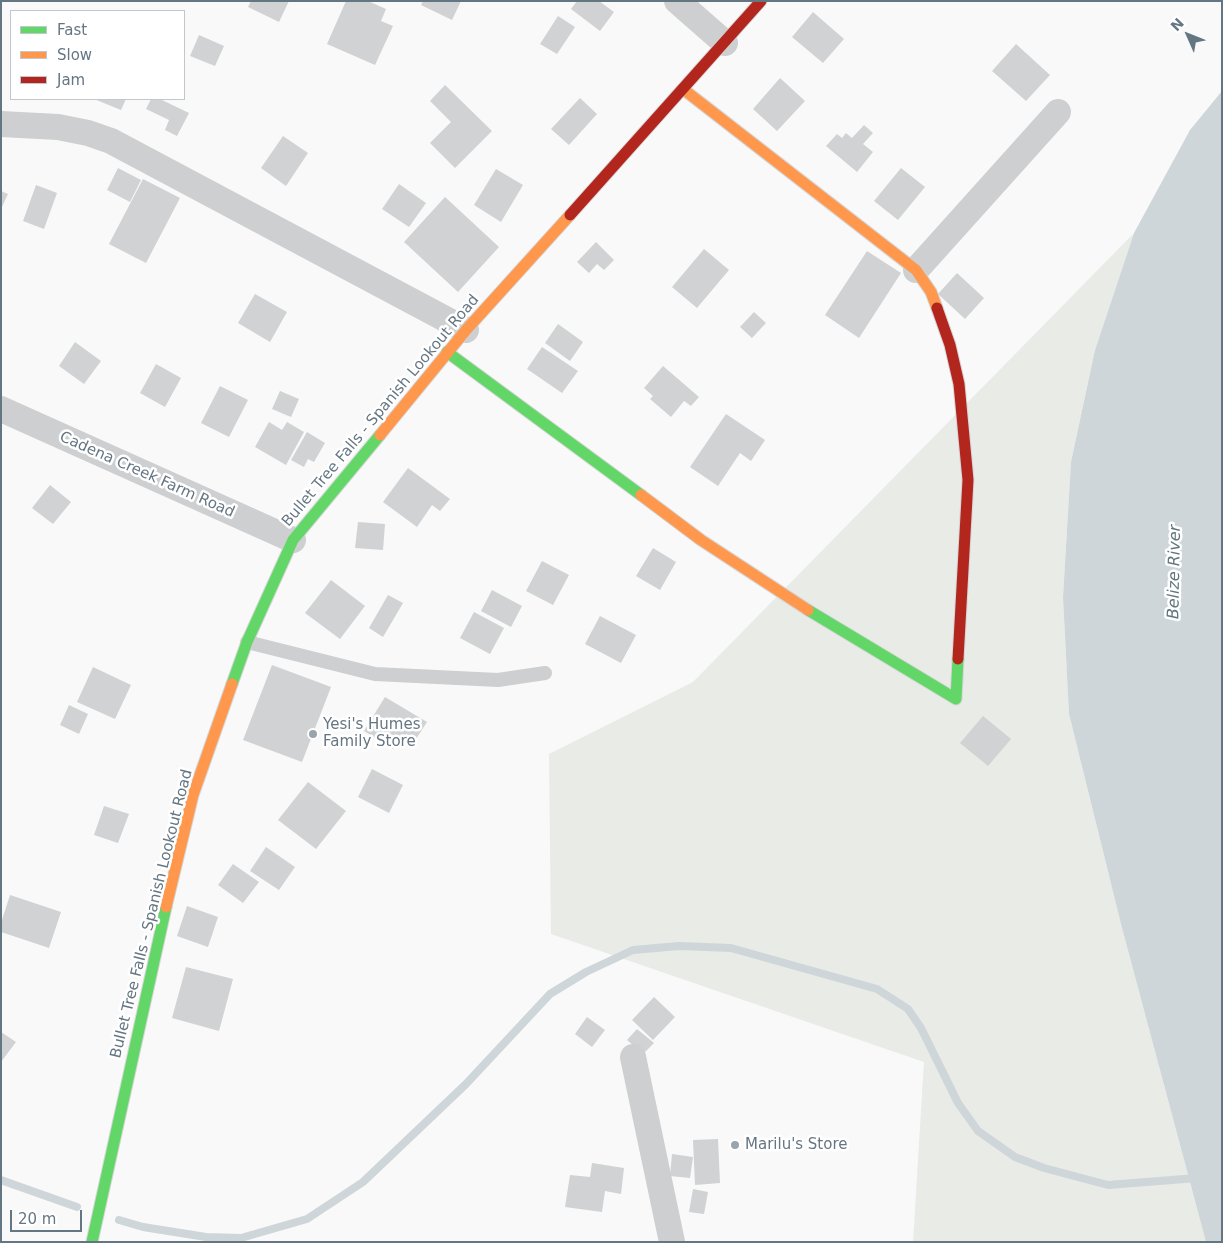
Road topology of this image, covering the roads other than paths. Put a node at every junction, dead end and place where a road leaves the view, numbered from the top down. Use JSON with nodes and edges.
{"nodes":[{"id":1,"x":677,"y":1,"type":"edge"},
{"id":2,"x":761,"y":1,"type":"edge"},
{"id":3,"x":725,"y":42,"type":"junction"},
{"id":4,"x":683,"y":89,"type":"junction"},
{"id":5,"x":1058,"y":112,"type":"dead end"},
{"id":6,"x":1,"y":124,"type":"edge"},
{"id":7,"x":916,"y":270,"type":"junction"},
{"id":8,"x":466,"y":330,"type":"junction"},
{"id":9,"x":447,"y":352,"type":"junction"},
{"id":10,"x":1,"y":409,"type":"edge"},
{"id":11,"x":293,"y":540,"type":"junction"},
{"id":12,"x":247,"y":642,"type":"junction"},
{"id":13,"x":545,"y":673,"type":"dead end"},
{"id":14,"x":633,"y":1057,"type":"dead end"},
{"id":15,"x":92,"y":1242,"type":"edge"},
{"id":16,"x":672,"y":1242,"type":"edge"}],
"edges":[{"from":1,"to":3,"type":"street"},
{"from":2,"to":3,"type":"main road","name":"Bullet Tree Falls - Spanish Lookout Road"},
{"from":3,"to":4,"type":"main road","name":"Bullet Tree Falls - Spanish Lookout Road"},
{"from":4,"to":7,"type":"main road"},
{"from":4,"to":8,"type":"main road","name":"Bullet Tree Falls - Spanish Lookout Road"},
{"from":5,"to":7,"type":"street"},
{"from":6,"to":8,"type":"street"},
{"from":7,"to":9,"type":"main road"},
{"from":8,"to":9,"type":"main road","name":"Bullet Tree Falls - Spanish Lookout Road"},
{"from":9,"to":11,"type":"main road","name":"Bullet Tree Falls - Spanish Lookout Road"},
{"from":10,"to":11,"type":"street","name":"Cadena Creek Farm Road"},
{"from":11,"to":12,"type":"main road","name":"Bullet Tree Falls - Spanish Lookout Road"},
{"from":12,"to":13,"type":"lane"},
{"from":12,"to":15,"type":"main road","name":"Bullet Tree Falls - Spanish Lookout Road"},
{"from":14,"to":16,"type":"street"}]}
